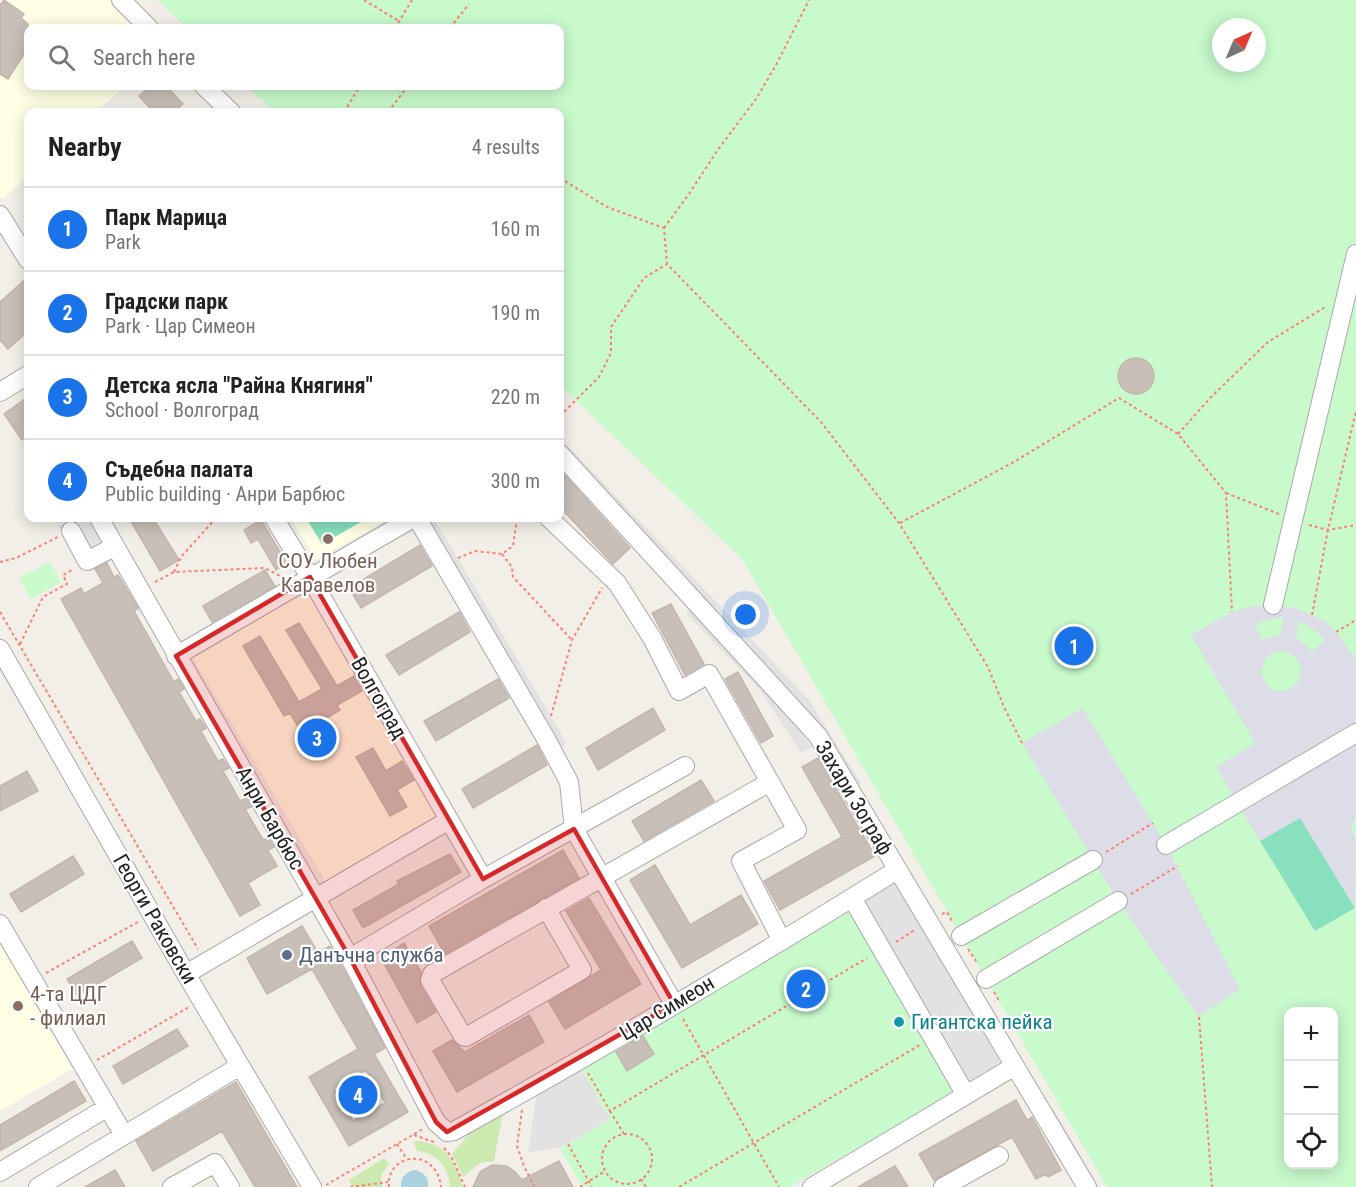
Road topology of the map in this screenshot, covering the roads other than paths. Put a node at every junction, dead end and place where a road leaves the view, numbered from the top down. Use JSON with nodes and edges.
{"nodes":[{"id":1,"x":121,"y":0,"type":"edge"},
{"id":2,"x":145,"y":24,"type":"edge"},
{"id":3,"x":208,"y":90,"type":"edge"},
{"id":4,"x":227,"y":108,"type":"edge"},
{"id":5,"x":0,"y":215,"type":"edge"},
{"id":6,"x":24,"y":254,"type":"edge"},
{"id":7,"x":1356,"y":254,"type":"edge"},
{"id":8,"x":24,"y":377,"type":"edge"},
{"id":9,"x":0,"y":392,"type":"edge"},
{"id":10,"x":564,"y":458,"type":"edge"},
{"id":11,"x":101,"y":522,"type":"edge"},
{"id":12,"x":275,"y":522,"type":"edge"},
{"id":13,"x":406,"y":522,"type":"edge"},
{"id":14,"x":419,"y":522,"type":"edge"},
{"id":15,"x":553,"y":522,"type":"edge"},
{"id":16,"x":71,"y":531,"type":"road end"},
{"id":17,"x":114,"y":547,"type":"junction"},
{"id":18,"x":303,"y":581,"type":"junction"},
{"id":19,"x":1273,"y":605,"type":"dead end"},
{"id":20,"x":0,"y":649,"type":"edge"},
{"id":21,"x":177,"y":656,"type":"junction"},
{"id":22,"x":1356,"y":733,"type":"edge"},
{"id":23,"x":685,"y":766,"type":"dead end"},
{"id":24,"x":770,"y":782,"type":"junction"},
{"id":25,"x":449,"y":820,"type":"junction"},
{"id":26,"x":574,"y":829,"type":"junction"},
{"id":27,"x":1166,"y":845,"type":"dead end"},
{"id":28,"x":1093,"y":860,"type":"road end"},
{"id":29,"x":897,"y":870,"type":"junction"},
{"id":30,"x":600,"y":877,"type":"junction"},
{"id":31,"x":483,"y":879,"type":"junction"},
{"id":32,"x":315,"y":897,"type":"junction"},
{"id":33,"x":852,"y":898,"type":"junction"},
{"id":34,"x":1118,"y":901,"type":"road end"},
{"id":35,"x":546,"y":908,"type":"junction"},
{"id":36,"x":0,"y":924,"type":"edge"},
{"id":37,"x":961,"y":936,"type":"dead end"},
{"id":38,"x":782,"y":941,"type":"junction"},
{"id":39,"x":350,"y":958,"type":"junction"},
{"id":40,"x":186,"y":974,"type":"junction"},
{"id":41,"x":986,"y":979,"type":"dead end"},
{"id":42,"x":674,"y":1004,"type":"junction"},
{"id":43,"x":240,"y":1066,"type":"junction"},
{"id":44,"x":1013,"y":1067,"type":"junction"},
{"id":45,"x":966,"y":1095,"type":"junction"},
{"id":46,"x":108,"y":1107,"type":"junction"},
{"id":47,"x":436,"y":1122,"type":"joint"},
{"id":48,"x":124,"y":1135,"type":"junction"},
{"id":49,"x":999,"y":1156,"type":"dead end"},
{"id":50,"x":0,"y":1172,"type":"edge"},
{"id":51,"x":38,"y":1187,"type":"edge"},
{"id":52,"x":172,"y":1187,"type":"edge"},
{"id":53,"x":230,"y":1187,"type":"edge"},
{"id":54,"x":312,"y":1187,"type":"edge"},
{"id":55,"x":812,"y":1187,"type":"edge"},
{"id":56,"x":943,"y":1187,"type":"edge"},
{"id":57,"x":1087,"y":1187,"type":"edge"}],
"edges":[{"from":1,"to":2,"type":"street"},
{"from":3,"to":4,"type":"street"},
{"from":5,"to":6,"type":"street"},
{"from":7,"to":19,"type":"street"},
{"from":8,"to":9,"type":"street"},
{"from":10,"to":29,"type":"street","name":"Захари Зограф"},
{"from":11,"to":17,"type":"street","name":"Анри Барбюс"},
{"from":12,"to":18,"type":"street","name":"Волгоград"},
{"from":13,"to":18,"type":"street"},
{"from":14,"to":26,"type":"street"},
{"from":15,"to":24,"type":"street"},
{"from":16,"to":17,"type":"street"},
{"from":17,"to":21,"type":"street","name":"Анри Барбюс"},
{"from":18,"to":21,"type":"street"},
{"from":18,"to":25,"type":"street","name":"Волгоград"},
{"from":20,"to":40,"type":"street","name":"Георги Раковски"},
{"from":21,"to":32,"type":"street","name":"Анри Барбюс"},
{"from":22,"to":27,"type":"street"},
{"from":23,"to":26,"type":"street"},
{"from":24,"to":30,"type":"street"},
{"from":24,"to":38,"type":"street"},
{"from":25,"to":31,"type":"street","name":"Волгоград"},
{"from":25,"to":32,"type":"street"},
{"from":26,"to":30,"type":"street"},
{"from":26,"to":31,"type":"street"},
{"from":28,"to":37,"type":"street"},
{"from":29,"to":33,"type":"street","name":"Цар Симеон"},
{"from":29,"to":44,"type":"street","name":"Захари Зограф"},
{"from":30,"to":35,"type":"street"},
{"from":30,"to":42,"type":"street"},
{"from":31,"to":39,"type":"street"},
{"from":32,"to":39,"type":"street","name":"Анри Барбюс"},
{"from":32,"to":40,"type":"street"},
{"from":33,"to":38,"type":"street","name":"Цар Симеон"},
{"from":33,"to":45,"type":"street"},
{"from":34,"to":41,"type":"street"},
{"from":35,"to":35,"type":"street"},
{"from":36,"to":46,"type":"street"},
{"from":38,"to":42,"type":"street","name":"Цар Симеон"},
{"from":39,"to":47,"type":"street","name":"Анри Барбюс"},
{"from":40,"to":43,"type":"street","name":"Георги Раковски"},
{"from":42,"to":47,"type":"street","name":"Цар Симеон"},
{"from":43,"to":48,"type":"street"},
{"from":43,"to":54,"type":"street","name":"Георги Раковски"},
{"from":44,"to":45,"type":"street"},
{"from":44,"to":57,"type":"street","name":"Захари Зограф"},
{"from":45,"to":55,"type":"street"},
{"from":46,"to":48,"type":"street"},
{"from":46,"to":50,"type":"street"},
{"from":48,"to":51,"type":"street"},
{"from":49,"to":56,"type":"street"},
{"from":52,"to":53,"type":"street"}]}
